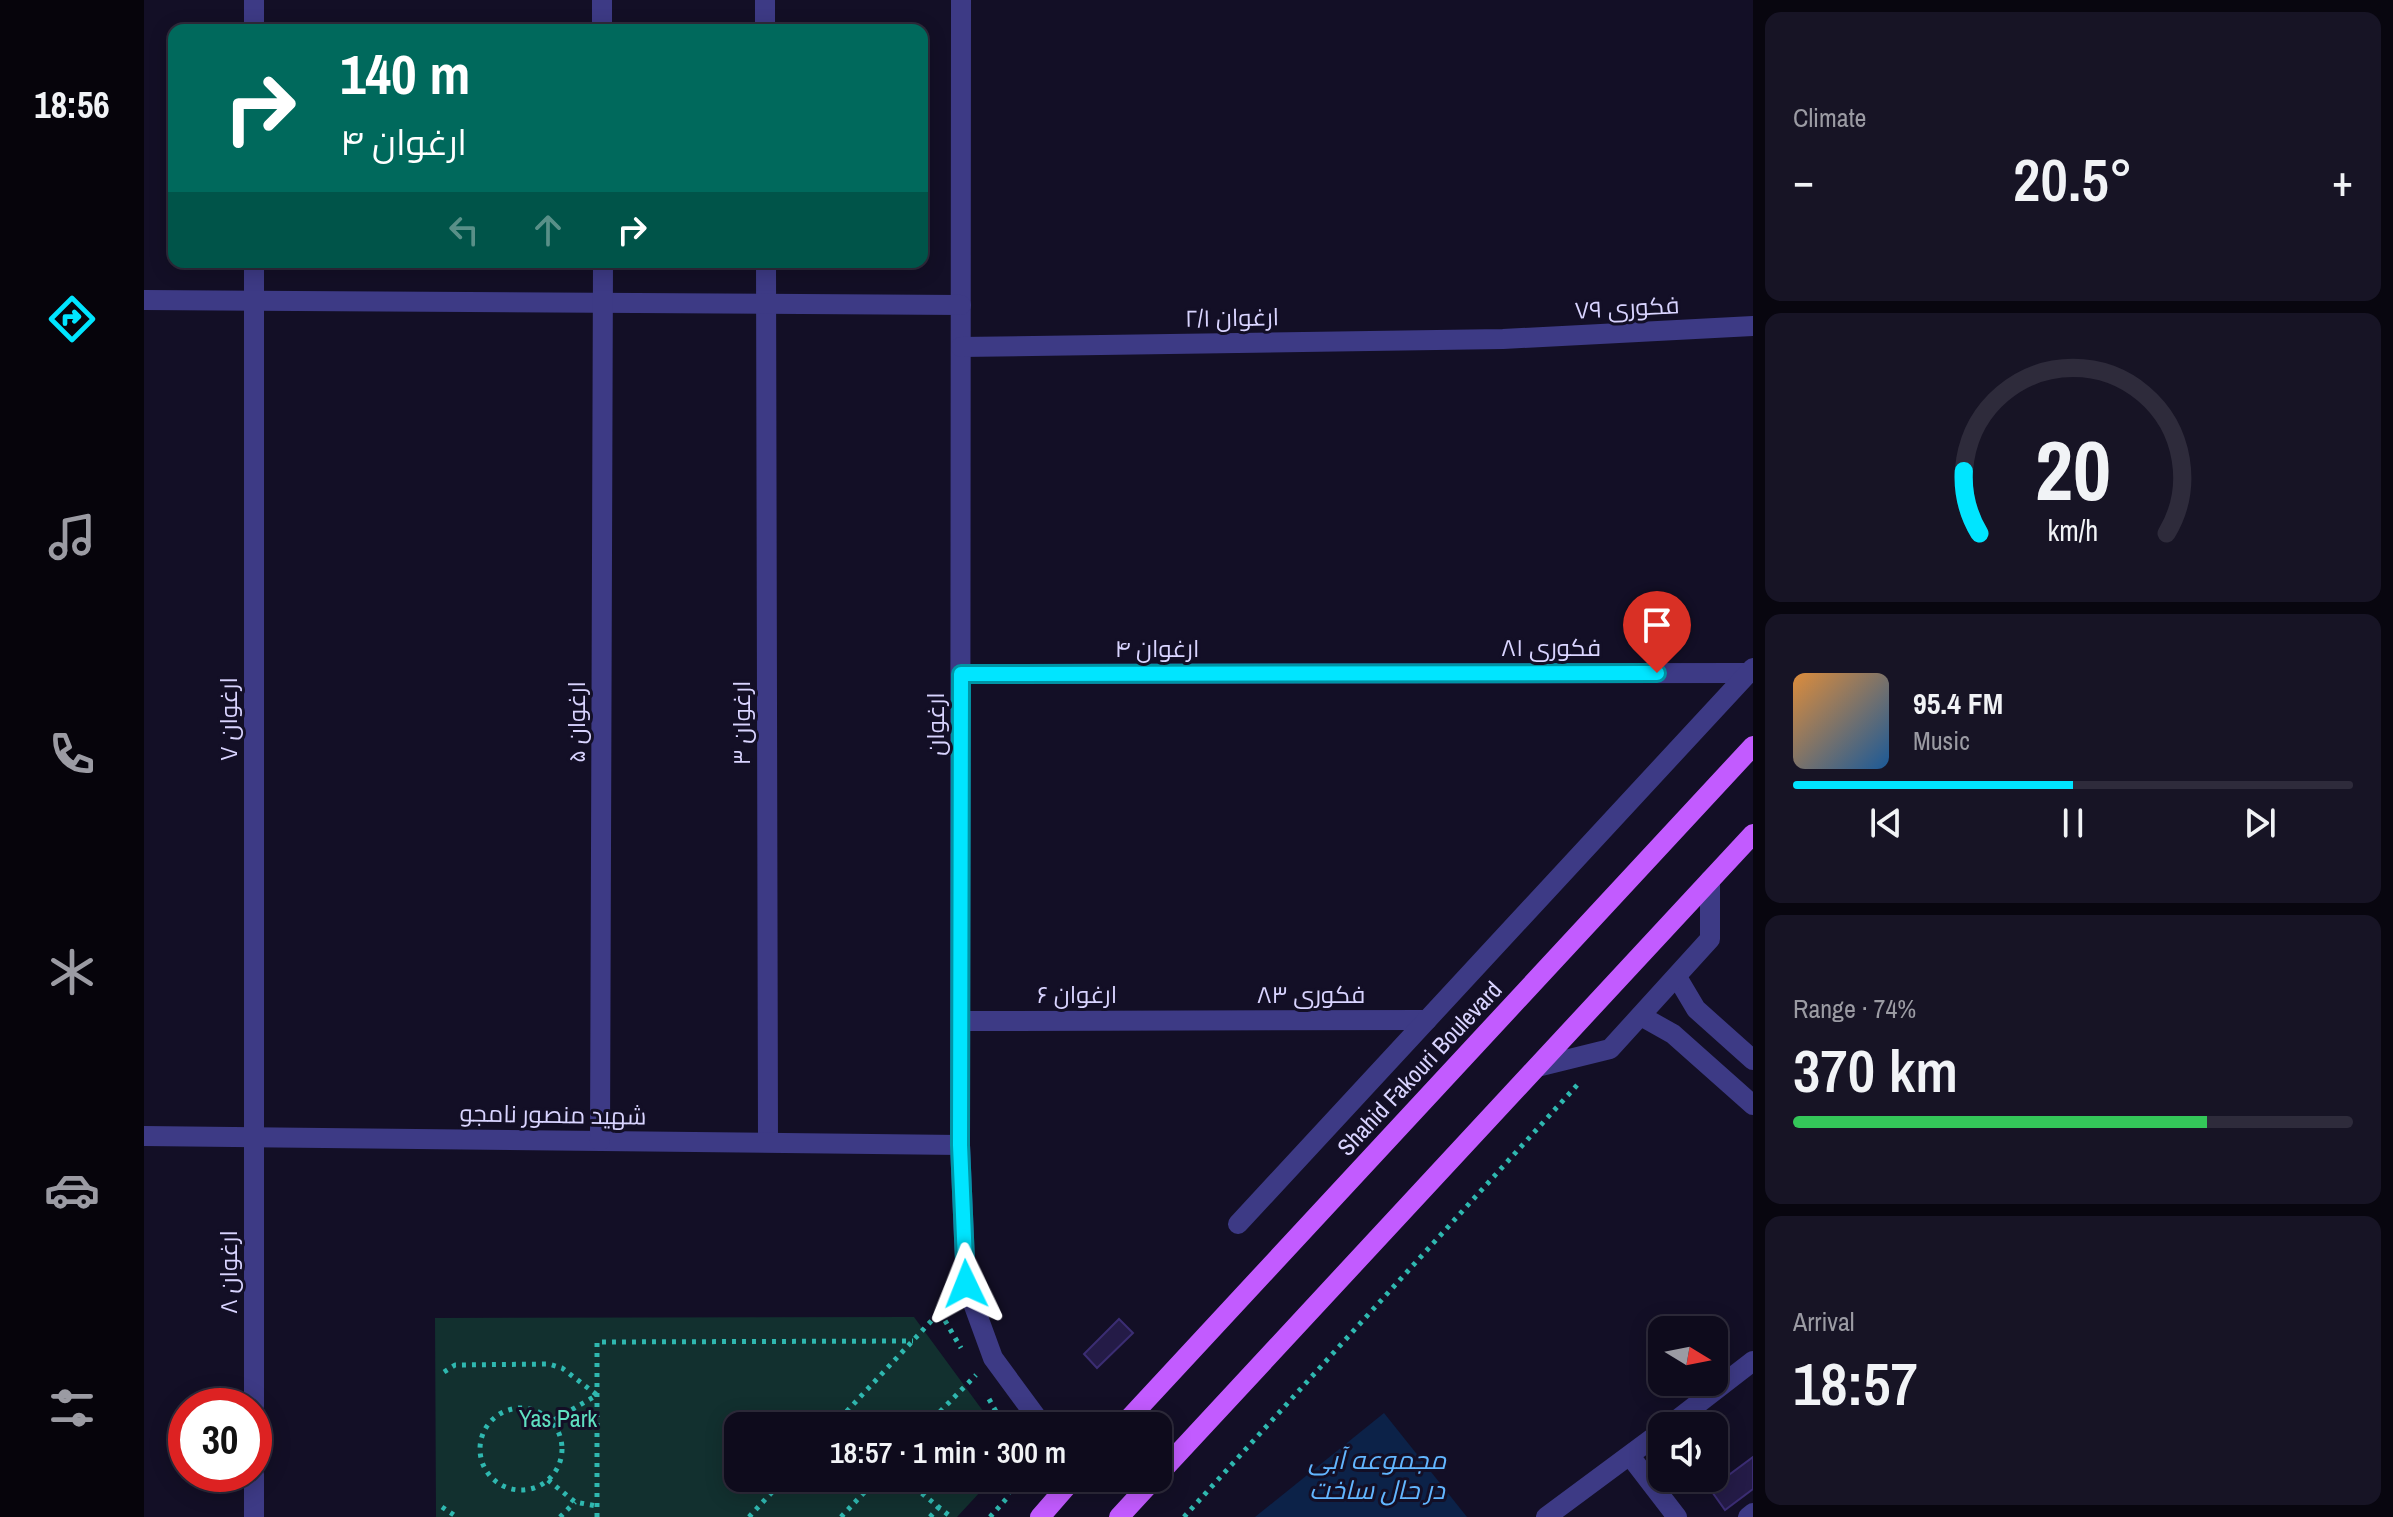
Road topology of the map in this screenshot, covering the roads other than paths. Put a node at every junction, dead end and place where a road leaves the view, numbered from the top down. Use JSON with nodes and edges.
{"nodes":[{"id":1,"x":254,"y":0,"type":"edge"},
{"id":2,"x":602,"y":0,"type":"edge"},
{"id":3,"x":765,"y":0,"type":"edge"},
{"id":4,"x":961,"y":0,"type":"edge"},
{"id":5,"x":254,"y":24,"type":"edge"},
{"id":6,"x":602,"y":24,"type":"edge"},
{"id":7,"x":765,"y":24,"type":"edge"},
{"id":8,"x":254,"y":268,"type":"edge"},
{"id":9,"x":603,"y":268,"type":"edge"},
{"id":10,"x":766,"y":268,"type":"edge"},
{"id":11,"x":144,"y":300,"type":"edge"},
{"id":12,"x":254,"y":300,"type":"junction"},
{"id":13,"x":603,"y":303,"type":"junction"},
{"id":14,"x":766,"y":304,"type":"junction"},
{"id":15,"x":961,"y":305,"type":"junction"},
{"id":16,"x":1753,"y":326,"type":"edge"},
{"id":17,"x":1503,"y":339,"type":"joint"},
{"id":18,"x":961,"y":347,"type":"junction"},
{"id":19,"x":1751,"y":670,"type":"edge"},
{"id":20,"x":1354,"y":673,"type":"joint"},
{"id":21,"x":961,"y":674,"type":"junction"},
{"id":22,"x":1753,"y":746,"type":"edge"},
{"id":23,"x":1753,"y":834,"type":"edge"},
{"id":24,"x":1710,"y":880,"type":"junction"},
{"id":25,"x":1677,"y":977,"type":"junction"},
{"id":26,"x":1641,"y":1016,"type":"junction"},
{"id":27,"x":1194,"y":1020,"type":"joint"},
{"id":28,"x":1427,"y":1020,"type":"junction"},
{"id":29,"x":960,"y":1021,"type":"junction"},
{"id":30,"x":1747,"y":1054,"type":"edge"},
{"id":31,"x":1537,"y":1067,"type":"junction"},
{"id":32,"x":1718,"y":1074,"type":"junction"},
{"id":33,"x":1753,"y":1105,"type":"edge"},
{"id":34,"x":144,"y":1136,"type":"edge"},
{"id":35,"x":254,"y":1137,"type":"junction"},
{"id":36,"x":600,"y":1141,"type":"junction"},
{"id":37,"x":768,"y":1142,"type":"junction"},
{"id":38,"x":960,"y":1145,"type":"junction"},
{"id":39,"x":1238,"y":1224,"type":"dead end"},
{"id":40,"x":1753,"y":1361,"type":"edge"},
{"id":41,"x":254,"y":1388,"type":"edge"},
{"id":42,"x":1033,"y":1412,"type":"edge"},
{"id":43,"x":1135,"y":1412,"type":"edge"},
{"id":44,"x":1687,"y":1412,"type":"edge"},
{"id":45,"x":1648,"y":1442,"type":"edge"},
{"id":46,"x":1630,"y":1456,"type":"junction"},
{"id":47,"x":1172,"y":1459,"type":"edge"},
{"id":48,"x":254,"y":1492,"type":"edge"},
{"id":49,"x":1062,"y":1492,"type":"edge"},
{"id":50,"x":1142,"y":1492,"type":"edge"},
{"id":51,"x":1753,"y":1513,"type":"edge"},
{"id":52,"x":254,"y":1517,"type":"edge"},
{"id":53,"x":1040,"y":1517,"type":"edge"},
{"id":54,"x":1119,"y":1517,"type":"edge"},
{"id":55,"x":1546,"y":1517,"type":"edge"},
{"id":56,"x":1677,"y":1517,"type":"edge"},
{"id":57,"x":1748,"y":1517,"type":"edge"}],
"edges":[{"from":1,"to":5,"type":"street"},
{"from":2,"to":6,"type":"street"},
{"from":3,"to":7,"type":"street"},
{"from":4,"to":15,"type":"street","name":"ارغوان"},
{"from":8,"to":12,"type":"street","name":"ارغوان ۷"},
{"from":9,"to":13,"type":"street","name":"ارغوان ۵"},
{"from":10,"to":14,"type":"street","name":"ارغوان ۳"},
{"from":11,"to":12,"type":"street"},
{"from":12,"to":13,"type":"street"},
{"from":12,"to":35,"type":"street","name":"ارغوان ۷"},
{"from":13,"to":14,"type":"street"},
{"from":13,"to":36,"type":"street","name":"ارغوان ۵"},
{"from":14,"to":15,"type":"street"},
{"from":14,"to":37,"type":"street","name":"ارغوان ۳"},
{"from":15,"to":18,"type":"street","name":"ارغوان"},
{"from":16,"to":17,"type":"street","name":"فکوری ۷۹"},
{"from":17,"to":18,"type":"street","name":"ارغوان ۲/۱"},
{"from":18,"to":21,"type":"street","name":"ارغوان"},
{"from":19,"to":20,"type":"street","name":"فکوری ۸۱"},
{"from":19,"to":28,"type":"street"},
{"from":20,"to":21,"type":"street","name":"ارغوان ۴"},
{"from":21,"to":29,"type":"street","name":"ارغوان"},
{"from":22,"to":43,"type":"main road","name":"Shahid Fakouri Boulevard"},
{"from":23,"to":24,"type":"main road"},
{"from":24,"to":25,"type":"street"},
{"from":24,"to":31,"type":"main road"},
{"from":25,"to":26,"type":"street"},
{"from":25,"to":30,"type":"street"},
{"from":26,"to":31,"type":"street"},
{"from":26,"to":32,"type":"street"},
{"from":27,"to":28,"type":"street","name":"فکوری ۸۳"},
{"from":27,"to":29,"type":"street","name":"ارغوان ۶"},
{"from":28,"to":39,"type":"street"},
{"from":29,"to":38,"type":"street","name":"ارغوان"},
{"from":30,"to":32,"type":"street"},
{"from":31,"to":47,"type":"main road"},
{"from":32,"to":33,"type":"street"},
{"from":34,"to":35,"type":"street","name":"شهید منصور نامجو"},
{"from":35,"to":36,"type":"street","name":"شهید منصور نامجو"},
{"from":35,"to":41,"type":"street","name":"ارغوان ۸"},
{"from":36,"to":37,"type":"street","name":"شهید منصور نامجو"},
{"from":37,"to":38,"type":"street","name":"شهید منصور نامجو"},
{"from":38,"to":42,"type":"street","name":"ارغوان"},
{"from":40,"to":44,"type":"street"},
{"from":45,"to":46,"type":"street"},
{"from":46,"to":55,"type":"street"},
{"from":46,"to":56,"type":"street"},
{"from":48,"to":52,"type":"street"},
{"from":49,"to":53,"type":"main road"},
{"from":50,"to":54,"type":"main road"},
{"from":51,"to":57,"type":"street"}]}
